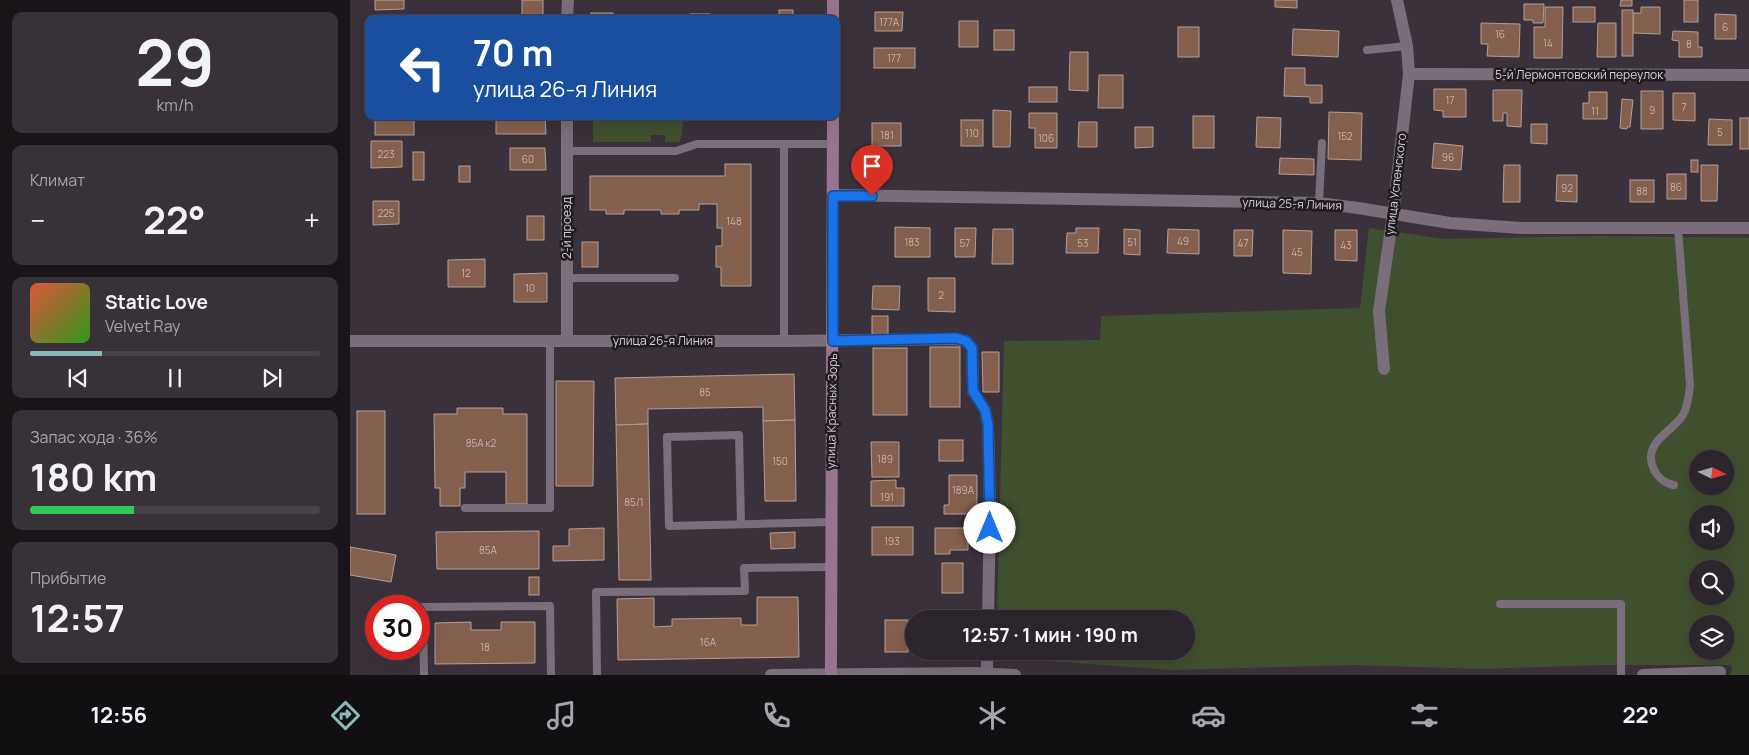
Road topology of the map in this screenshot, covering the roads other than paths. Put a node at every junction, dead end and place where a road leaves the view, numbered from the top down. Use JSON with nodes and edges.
{"nodes":[{"id":1,"x":568,"y":0,"type":"edge"},
{"id":2,"x":833,"y":0,"type":"edge"},
{"id":3,"x":1398,"y":0,"type":"edge"},
{"id":4,"x":568,"y":15,"type":"edge"},
{"id":5,"x":833,"y":15,"type":"edge"},
{"id":6,"x":1407,"y":46,"type":"junction"},
{"id":7,"x":1367,"y":50,"type":"dead end"},
{"id":8,"x":1408,"y":74,"type":"junction"},
{"id":9,"x":1749,"y":75,"type":"edge"},
{"id":10,"x":567,"y":120,"type":"edge"},
{"id":11,"x":833,"y":120,"type":"edge"},
{"id":12,"x":1322,"y":143,"type":"dead end"},
{"id":13,"x":784,"y":144,"type":"junction"},
{"id":14,"x":833,"y":144,"type":"junction"},
{"id":15,"x":567,"y":151,"type":"junction"},
{"id":16,"x":833,"y":196,"type":"junction"},
{"id":17,"x":1320,"y":203,"type":"junction"},
{"id":18,"x":1393,"y":214,"type":"junction"},
{"id":19,"x":1678,"y":228,"type":"junction"},
{"id":20,"x":1749,"y":228,"type":"edge"},
{"id":21,"x":567,"y":278,"type":"junction"},
{"id":22,"x":675,"y":278,"type":"dead end"},
{"id":23,"x":550,"y":340,"type":"junction"},
{"id":24,"x":567,"y":340,"type":"junction"},
{"id":25,"x":350,"y":341,"type":"edge"},
{"id":26,"x":784,"y":341,"type":"junction"},
{"id":27,"x":833,"y":341,"type":"junction"},
{"id":28,"x":1384,"y":369,"type":"dead end"},
{"id":29,"x":1674,"y":485,"type":"dead end"},
{"id":30,"x":465,"y":508,"type":"dead end"},
{"id":31,"x":830,"y":522,"type":"junction"},
{"id":32,"x":741,"y":524,"type":"junction"},
{"id":33,"x":830,"y":567,"type":"junction"},
{"id":34,"x":1500,"y":604,"type":"dead end"},
{"id":35,"x":988,"y":610,"type":"edge"},
{"id":36,"x":987,"y":660,"type":"edge"},
{"id":37,"x":1720,"y":672,"type":"dead end"},
{"id":38,"x":987,"y":673,"type":"junction"},
{"id":39,"x":830,"y":674,"type":"edge"},
{"id":40,"x":424,"y":675,"type":"edge"},
{"id":41,"x":551,"y":675,"type":"edge"},
{"id":42,"x":597,"y":675,"type":"edge"},
{"id":43,"x":771,"y":675,"type":"edge"},
{"id":44,"x":1015,"y":675,"type":"edge"},
{"id":45,"x":1621,"y":675,"type":"edge"},
{"id":46,"x":1643,"y":675,"type":"edge"}],
"edges":[{"from":1,"to":4,"type":"street"},
{"from":2,"to":5,"type":"street"},
{"from":3,"to":6,"type":"street","name":"улица Успенского"},
{"from":6,"to":7,"type":"lane"},
{"from":6,"to":8,"type":"street","name":"улица Успенского"},
{"from":8,"to":9,"type":"street","name":"5-й Лермонтовский переулок"},
{"from":8,"to":18,"type":"street","name":"улица Успенского"},
{"from":10,"to":15,"type":"street","name":"2-й проезд"},
{"from":11,"to":14,"type":"street","name":"улица Красных Зорь"},
{"from":12,"to":17,"type":"lane"},
{"from":13,"to":14,"type":"lane"},
{"from":13,"to":15,"type":"lane"},
{"from":13,"to":26,"type":"lane"},
{"from":14,"to":16,"type":"street","name":"улица Красных Зорь"},
{"from":15,"to":21,"type":"street","name":"2-й проезд"},
{"from":16,"to":17,"type":"street","name":"улица 25-я Линия"},
{"from":16,"to":27,"type":"street","name":"улица Красных Зорь"},
{"from":17,"to":18,"type":"street","name":"улица 25-я Линия"},
{"from":18,"to":19,"type":"street","name":"улица 25-я Линия"},
{"from":18,"to":28,"type":"street","name":"улица Успенского"},
{"from":19,"to":20,"type":"street","name":"улица 25-я Линия"},
{"from":19,"to":29,"type":"lane"},
{"from":21,"to":22,"type":"lane"},
{"from":21,"to":24,"type":"street","name":"2-й проезд"},
{"from":23,"to":24,"type":"street","name":"улица 26-я Линия"},
{"from":23,"to":25,"type":"street","name":"улица 26-я Линия"},
{"from":23,"to":30,"type":"lane"},
{"from":24,"to":26,"type":"street","name":"улица 26-я Линия"},
{"from":26,"to":27,"type":"street","name":"улица 26-я Линия"},
{"from":27,"to":31,"type":"street","name":"улица Красных Зорь"},
{"from":27,"to":35,"type":"street","name":"улица 26-я Линия"},
{"from":31,"to":32,"type":"lane"},
{"from":31,"to":33,"type":"street","name":"улица Красных Зорь"},
{"from":32,"to":32,"type":"lane"},
{"from":33,"to":39,"type":"street","name":"улица Красных Зорь"},
{"from":33,"to":42,"type":"lane"},
{"from":34,"to":45,"type":"lane"},
{"from":36,"to":38,"type":"street"},
{"from":37,"to":46,"type":"street"},
{"from":38,"to":39,"type":"street"},
{"from":38,"to":44,"type":"street"},
{"from":39,"to":43,"type":"street"},
{"from":40,"to":41,"type":"lane"}]}
